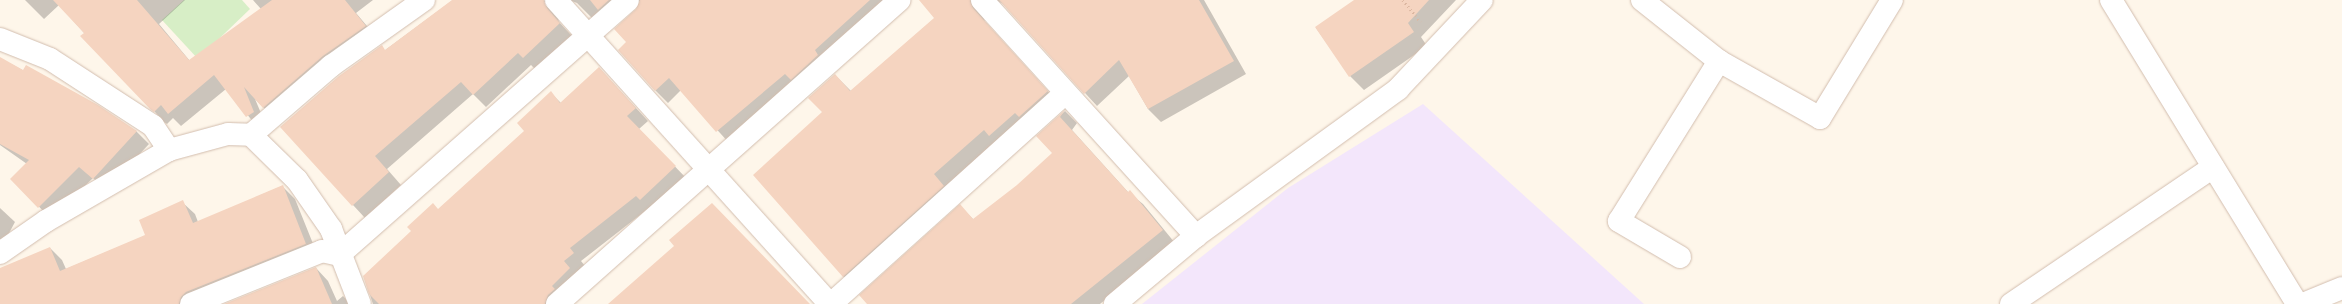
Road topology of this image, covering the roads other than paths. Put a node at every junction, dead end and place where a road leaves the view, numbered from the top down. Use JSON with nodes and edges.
{"nodes":[{"id":1,"x":424,"y":0,"type":"edge"},
{"id":2,"x":556,"y":0,"type":"edge"},
{"id":3,"x":628,"y":0,"type":"edge"},
{"id":4,"x":899,"y":0,"type":"edge"},
{"id":5,"x":982,"y":0,"type":"edge"},
{"id":6,"x":1482,"y":0,"type":"edge"},
{"id":7,"x":1642,"y":0,"type":"edge"},
{"id":8,"x":1892,"y":0,"type":"edge"},
{"id":9,"x":2111,"y":0,"type":"edge"},
{"id":10,"x":587,"y":36,"type":"junction"},
{"id":11,"x":0,"y":39,"type":"edge"},
{"id":12,"x":1719,"y":61,"type":"junction"},
{"id":13,"x":1065,"y":93,"type":"junction"},
{"id":14,"x":250,"y":135,"type":"junction"},
{"id":15,"x":169,"y":150,"type":"junction"},
{"id":16,"x":2213,"y":167,"type":"junction"},
{"id":17,"x":710,"y":169,"type":"junction"},
{"id":18,"x":1196,"y":236,"type":"junction"},
{"id":19,"x":0,"y":253,"type":"edge"},
{"id":20,"x":339,"y":255,"type":"junction"},
{"id":21,"x":1680,"y":257,"type":"dead end"},
{"id":22,"x":2342,"y":288,"type":"edge"},
{"id":23,"x":191,"y":304,"type":"edge"},
{"id":24,"x":360,"y":304,"type":"edge"},
{"id":25,"x":557,"y":304,"type":"edge"},
{"id":26,"x":830,"y":304,"type":"edge"},
{"id":27,"x":1116,"y":304,"type":"edge"},
{"id":28,"x":2011,"y":304,"type":"edge"},
{"id":29,"x":2297,"y":304,"type":"edge"},
{"id":30,"x":2303,"y":304,"type":"edge"}],
"edges":[{"from":1,"to":14,"type":"street"},
{"from":2,"to":10,"type":"street"},
{"from":3,"to":10,"type":"street"},
{"from":4,"to":17,"type":"street"},
{"from":5,"to":13,"type":"street"},
{"from":6,"to":18,"type":"street"},
{"from":7,"to":12,"type":"street"},
{"from":8,"to":12,"type":"street"},
{"from":9,"to":16,"type":"street"},
{"from":10,"to":17,"type":"street"},
{"from":10,"to":20,"type":"street"},
{"from":11,"to":15,"type":"street"},
{"from":12,"to":21,"type":"street"},
{"from":13,"to":18,"type":"street"},
{"from":13,"to":26,"type":"street"},
{"from":14,"to":15,"type":"street"},
{"from":14,"to":20,"type":"street"},
{"from":15,"to":19,"type":"street"},
{"from":16,"to":28,"type":"street"},
{"from":16,"to":29,"type":"street"},
{"from":17,"to":25,"type":"street"},
{"from":17,"to":26,"type":"street"},
{"from":18,"to":27,"type":"street"},
{"from":20,"to":23,"type":"street"},
{"from":20,"to":24,"type":"street"},
{"from":22,"to":30,"type":"street"}]}
